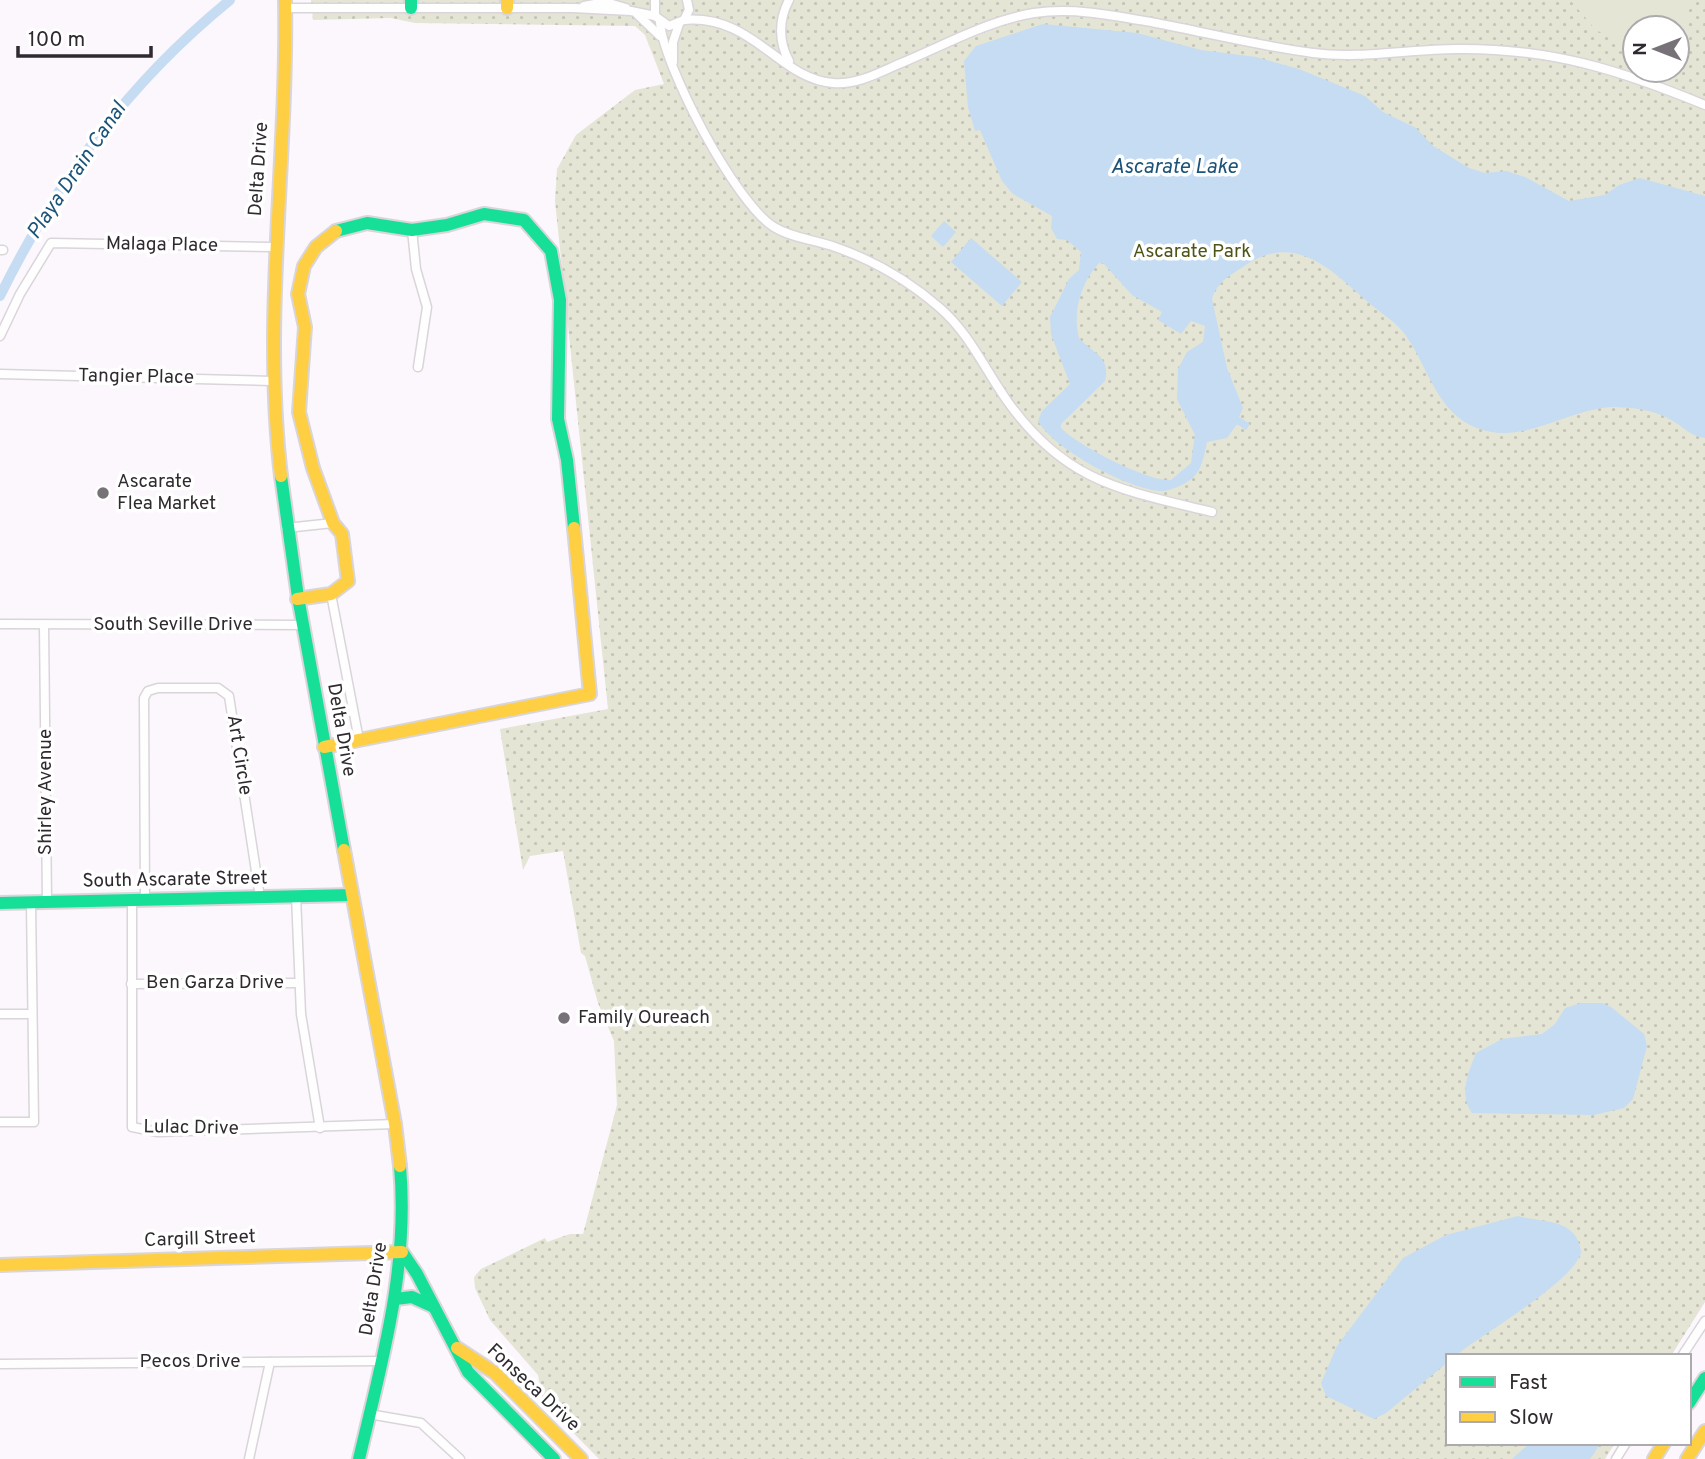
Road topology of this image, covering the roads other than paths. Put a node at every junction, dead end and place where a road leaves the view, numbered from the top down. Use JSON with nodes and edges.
{"nodes":[{"id":1,"x":655,"y":0,"type":"edge"},
{"id":2,"x":687,"y":0,"type":"edge"},
{"id":3,"x":789,"y":0,"type":"edge"},
{"id":4,"x":285,"y":4,"type":"edge"},
{"id":5,"x":411,"y":4,"type":"edge"},
{"id":6,"x":507,"y":4,"type":"edge"},
{"id":7,"x":631,"y":11,"type":"junction"},
{"id":8,"x":658,"y":19,"type":"junction"},
{"id":9,"x":682,"y":22,"type":"junction"},
{"id":10,"x":660,"y":36,"type":"junction"},
{"id":11,"x":790,"y":64,"type":"junction"},
{"id":12,"x":673,"y":65,"type":"junction"},
{"id":13,"x":1705,"y":105,"type":"edge"},
{"id":14,"x":412,"y":230,"type":"junction"},
{"id":15,"x":273,"y":247,"type":"junction"},
{"id":16,"x":0,"y":336,"type":"edge"},
{"id":17,"x":418,"y":366,"type":"dead end"},
{"id":18,"x":0,"y":374,"type":"edge"},
{"id":19,"x":273,"y":381,"type":"junction"},
{"id":20,"x":1212,"y":512,"type":"dead end"},
{"id":21,"x":333,"y":523,"type":"junction"},
{"id":22,"x":286,"y":528,"type":"junction"},
{"id":23,"x":331,"y":594,"type":"junction"},
{"id":24,"x":298,"y":599,"type":"junction"},
{"id":25,"x":0,"y":624,"type":"edge"},
{"id":26,"x":44,"y":625,"type":"junction"},
{"id":27,"x":302,"y":625,"type":"junction"},
{"id":28,"x":359,"y":740,"type":"junction"},
{"id":29,"x":324,"y":747,"type":"junction"},
{"id":30,"x":352,"y":895,"type":"junction"},
{"id":31,"x":296,"y":896,"type":"junction"},
{"id":32,"x":260,"y":897,"type":"junction"},
{"id":33,"x":138,"y":899,"type":"junction"},
{"id":34,"x":0,"y":903,"type":"edge"},
{"id":35,"x":31,"y":903,"type":"junction"},
{"id":36,"x":47,"y":903,"type":"junction"},
{"id":37,"x":299,"y":983,"type":"junction"},
{"id":38,"x":131,"y":984,"type":"junction"},
{"id":39,"x":0,"y":1014,"type":"edge"},
{"id":40,"x":32,"y":1014,"type":"junction"},
{"id":41,"x":0,"y":1122,"type":"edge"},
{"id":42,"x":395,"y":1124,"type":"junction"},
{"id":43,"x":320,"y":1128,"type":"junction"},
{"id":44,"x":402,"y":1252,"type":"junction"},
{"id":45,"x":0,"y":1265,"type":"edge"},
{"id":46,"x":395,"y":1299,"type":"junction"},
{"id":47,"x":434,"y":1307,"type":"junction"},
{"id":48,"x":1705,"y":1321,"type":"edge"},
{"id":49,"x":457,"y":1348,"type":"junction"},
{"id":50,"x":1683,"y":1354,"type":"edge"},
{"id":51,"x":381,"y":1361,"type":"junction"},
{"id":52,"x":270,"y":1362,"type":"junction"},
{"id":53,"x":0,"y":1364,"type":"edge"},
{"id":54,"x":1705,"y":1378,"type":"edge"},
{"id":55,"x":1691,"y":1400,"type":"edge"},
{"id":56,"x":369,"y":1413,"type":"junction"},
{"id":57,"x":1705,"y":1431,"type":"edge"},
{"id":58,"x":249,"y":1459,"type":"edge"},
{"id":59,"x":359,"y":1459,"type":"edge"},
{"id":60,"x":460,"y":1459,"type":"edge"},
{"id":61,"x":554,"y":1459,"type":"edge"},
{"id":62,"x":581,"y":1459,"type":"edge"},
{"id":63,"x":1687,"y":1459,"type":"edge"}],
"edges":[{"from":1,"to":8,"type":"street"},
{"from":2,"to":9,"type":"street"},
{"from":3,"to":11,"type":"street"},
{"from":4,"to":5,"type":"street"},
{"from":4,"to":15,"type":"main road","name":"Delta Drive"},
{"from":5,"to":6,"type":"street"},
{"from":6,"to":7,"type":"street"},
{"from":7,"to":8,"type":"street"},
{"from":7,"to":10,"type":"street"},
{"from":8,"to":9,"type":"street"},
{"from":8,"to":10,"type":"street"},
{"from":9,"to":11,"type":"street"},
{"from":9,"to":12,"type":"street"},
{"from":10,"to":12,"type":"street"},
{"from":11,"to":13,"type":"street"},
{"from":12,"to":20,"type":"street"},
{"from":14,"to":17,"type":"street"},
{"from":14,"to":21,"type":"main road"},
{"from":14,"to":28,"type":"main road"},
{"from":15,"to":16,"type":"street","name":"Malaga Place"},
{"from":15,"to":19,"type":"main road","name":"Delta Drive"},
{"from":18,"to":19,"type":"street","name":"Tangier Place"},
{"from":19,"to":22,"type":"main road","name":"Delta Drive"},
{"from":21,"to":22,"type":"street"},
{"from":21,"to":23,"type":"main road"},
{"from":22,"to":24,"type":"main road","name":"Delta Drive"},
{"from":23,"to":24,"type":"main road"},
{"from":23,"to":28,"type":"street"},
{"from":24,"to":27,"type":"main road","name":"Delta Drive"},
{"from":25,"to":26,"type":"street","name":"South Seville Drive"},
{"from":26,"to":27,"type":"street","name":"South Seville Drive"},
{"from":26,"to":36,"type":"street","name":"Shirley Avenue"},
{"from":27,"to":29,"type":"main road","name":"Delta Drive"},
{"from":28,"to":29,"type":"main road"},
{"from":29,"to":30,"type":"main road","name":"Delta Drive"},
{"from":30,"to":31,"type":"main road","name":"South Ascarate Street"},
{"from":30,"to":42,"type":"main road","name":"Delta Drive"},
{"from":31,"to":32,"type":"main road","name":"South Ascarate Street"},
{"from":31,"to":37,"type":"street"},
{"from":32,"to":33,"type":"main road","name":"South Ascarate Street"},
{"from":32,"to":33,"type":"street","name":"Art Circle"},
{"from":33,"to":36,"type":"main road","name":"South Ascarate Street"},
{"from":33,"to":38,"type":"street","name":"Lulac Drive"},
{"from":34,"to":35,"type":"main road","name":"South Ascarate Street"},
{"from":35,"to":36,"type":"main road","name":"South Ascarate Street"},
{"from":35,"to":40,"type":"street"},
{"from":37,"to":38,"type":"street","name":"Ben Garza Drive"},
{"from":37,"to":43,"type":"street"},
{"from":38,"to":43,"type":"street","name":"Lulac Drive"},
{"from":39,"to":40,"type":"street"},
{"from":40,"to":41,"type":"street"},
{"from":42,"to":43,"type":"street","name":"Lulac Drive"},
{"from":42,"to":44,"type":"main road","name":"Delta Drive"},
{"from":44,"to":45,"type":"main road","name":"Cargill Street"},
{"from":44,"to":46,"type":"main road","name":"Delta Drive"},
{"from":44,"to":47,"type":"main road","name":"Fonseca Drive"},
{"from":46,"to":47,"type":"main road"},
{"from":46,"to":51,"type":"main road","name":"Delta Drive"},
{"from":47,"to":49,"type":"main road","name":"Fonseca Drive"},
{"from":48,"to":50,"type":"street"},
{"from":49,"to":61,"type":"main road","name":"Fonseca Drive"},
{"from":49,"to":62,"type":"main road","name":"Fonseca Drive"},
{"from":51,"to":52,"type":"street","name":"Pecos Drive"},
{"from":51,"to":56,"type":"main road","name":"Delta Drive"},
{"from":52,"to":53,"type":"street","name":"Pecos Drive"},
{"from":52,"to":58,"type":"street"},
{"from":54,"to":55,"type":"main road"},
{"from":56,"to":59,"type":"main road","name":"Delta Drive"},
{"from":56,"to":60,"type":"street"},
{"from":57,"to":63,"type":"main road"}]}
